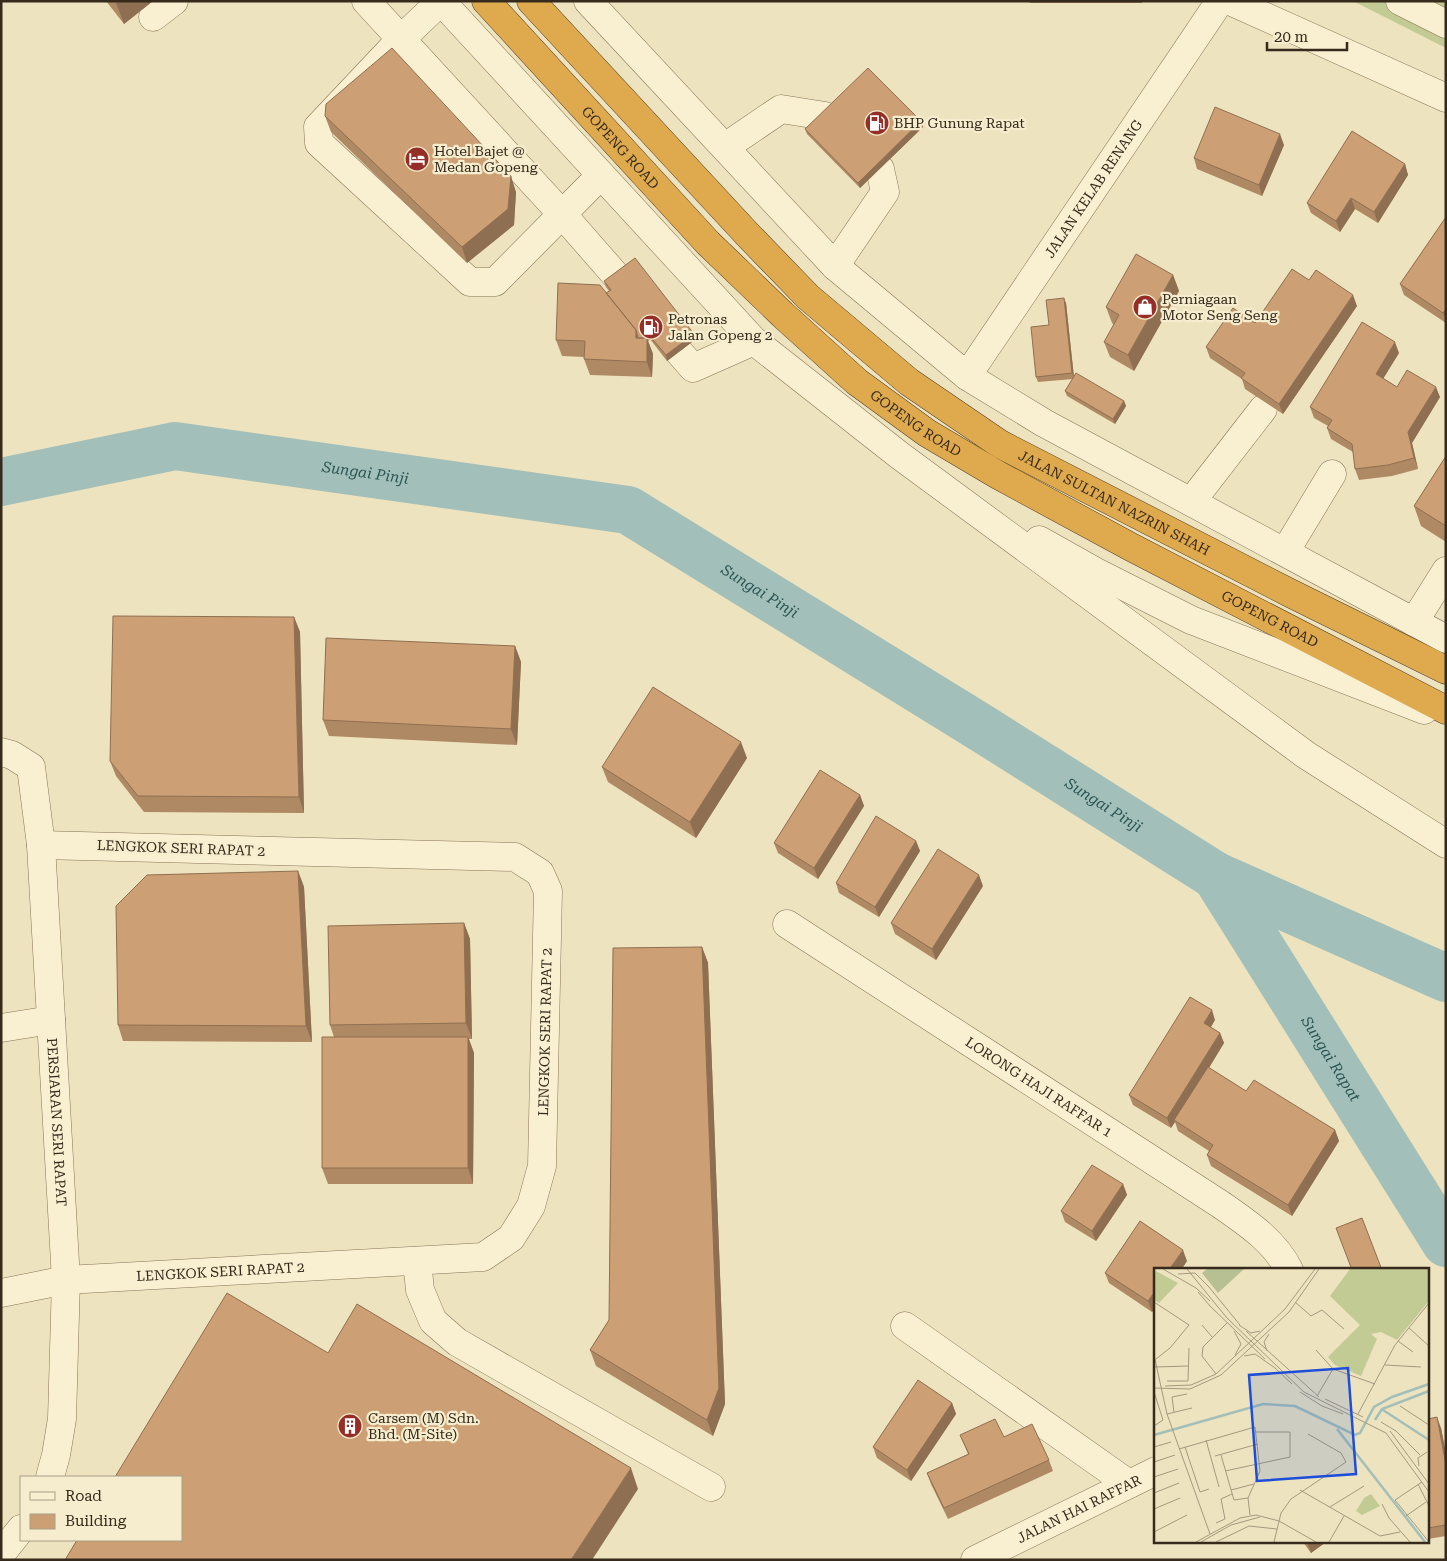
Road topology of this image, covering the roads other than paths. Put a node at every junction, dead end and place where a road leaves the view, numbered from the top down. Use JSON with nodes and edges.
{"nodes":[{"id":1,"x":366,"y":1,"type":"edge"},
{"id":2,"x":441,"y":1,"type":"edge"},
{"id":3,"x":486,"y":1,"type":"edge"},
{"id":4,"x":531,"y":1,"type":"edge"},
{"id":5,"x":588,"y":1,"type":"edge"},
{"id":6,"x":1220,"y":1,"type":"edge"},
{"id":7,"x":1230,"y":1,"type":"edge"},
{"id":8,"x":1400,"y":1,"type":"edge"},
{"id":9,"x":1262,"y":8,"type":"edge"},
{"id":10,"x":1444,"y":19,"type":"edge"},
{"id":11,"x":401,"y":39,"type":"junction"},
{"id":12,"x":1446,"y":98,"type":"edge"},
{"id":13,"x":825,"y":116,"type":"edge"},
{"id":14,"x":725,"y":147,"type":"junction"},
{"id":15,"x":880,"y":169,"type":"edge"},
{"id":16,"x":601,"y":175,"type":"junction"},
{"id":17,"x":562,"y":214,"type":"junction"},
{"id":18,"x":835,"y":266,"type":"junction"},
{"id":19,"x":618,"y":278,"type":"edge"},
{"id":20,"x":754,"y":340,"type":"junction"},
{"id":21,"x":679,"y":352,"type":"edge"},
{"id":22,"x":968,"y":376,"type":"junction"},
{"id":23,"x":1263,"y":409,"type":"dead end"},
{"id":24,"x":899,"y":455,"type":"junction"},
{"id":25,"x":1332,"y":474,"type":"dead end"},
{"id":26,"x":1191,"y":502,"type":"junction"},
{"id":27,"x":1285,"y":552,"type":"junction"},
{"id":28,"x":1446,"y":571,"type":"edge"},
{"id":29,"x":1414,"y":622,"type":"junction"},
{"id":30,"x":1446,"y":639,"type":"edge"},
{"id":31,"x":1446,"y":670,"type":"edge"},
{"id":32,"x":1446,"y":710,"type":"edge"},
{"id":33,"x":1446,"y":718,"type":"edge"},
{"id":34,"x":1,"y":752,"type":"edge"},
{"id":35,"x":1436,"y":839,"type":"edge"},
{"id":36,"x":41,"y":844,"type":"junction"},
{"id":37,"x":787,"y":924,"type":"dead end"},
{"id":38,"x":51,"y":1020,"type":"junction"},
{"id":39,"x":1,"y":1028,"type":"edge"},
{"id":40,"x":417,"y":1261,"type":"junction"},
{"id":41,"x":1286,"y":1264,"type":"edge"},
{"id":42,"x":66,"y":1280,"type":"junction"},
{"id":43,"x":1,"y":1293,"type":"edge"},
{"id":44,"x":905,"y":1326,"type":"dead end"},
{"id":45,"x":1154,"y":1472,"type":"edge"},
{"id":46,"x":50,"y":1476,"type":"edge"},
{"id":47,"x":1129,"y":1484,"type":"junction"},
{"id":48,"x":711,"y":1487,"type":"dead end"},
{"id":49,"x":20,"y":1530,"type":"edge"},
{"id":50,"x":1,"y":1554,"type":"edge"},
{"id":51,"x":975,"y":1560,"type":"edge"}],
"edges":[{"from":1,"to":11,"type":"street"},
{"from":2,"to":11,"type":"street"},
{"from":2,"to":16,"type":"street"},
{"from":3,"to":32,"type":"highway","name":"GOPENG ROAD"},
{"from":4,"to":31,"type":"highway","name":"JALAN SULTAN NAZRIN SHAH"},
{"from":5,"to":14,"type":"street"},
{"from":6,"to":22,"type":"street","name":"JALAN KELAB RENANG"},
{"from":7,"to":9,"type":"street"},
{"from":8,"to":10,"type":"street"},
{"from":9,"to":12,"type":"street"},
{"from":11,"to":17,"type":"street"},
{"from":11,"to":17,"type":"street"},
{"from":13,"to":14,"type":"street"},
{"from":14,"to":18,"type":"street"},
{"from":15,"to":18,"type":"street"},
{"from":16,"to":17,"type":"street"},
{"from":16,"to":20,"type":"street"},
{"from":17,"to":19,"type":"street"},
{"from":18,"to":22,"type":"street"},
{"from":20,"to":21,"type":"street"},
{"from":20,"to":24,"type":"street"},
{"from":22,"to":26,"type":"street"},
{"from":23,"to":26,"type":"street"},
{"from":24,"to":33,"type":"street"},
{"from":24,"to":35,"type":"street"},
{"from":25,"to":27,"type":"street"},
{"from":26,"to":27,"type":"street"},
{"from":27,"to":29,"type":"street"},
{"from":28,"to":29,"type":"street"},
{"from":29,"to":30,"type":"street"},
{"from":34,"to":36,"type":"street","name":"PERSIARAN SERI RAPAT"},
{"from":36,"to":38,"type":"street","name":"PERSIARAN SERI RAPAT"},
{"from":36,"to":40,"type":"street","name":"LENGKOK SERI RAPAT 2"},
{"from":37,"to":41,"type":"street","name":"LORONG HAJI RAFFAR 1"},
{"from":38,"to":39,"type":"street"},
{"from":38,"to":42,"type":"street","name":"PERSIARAN SERI RAPAT"},
{"from":40,"to":42,"type":"street","name":"LENGKOK SERI RAPAT 2"},
{"from":40,"to":48,"type":"street"},
{"from":42,"to":43,"type":"street","name":"LENGKOK SERI RAPAT 2"},
{"from":42,"to":46,"type":"street","name":"PERSIARAN SERI RAPAT"},
{"from":44,"to":47,"type":"street"},
{"from":45,"to":47,"type":"street","name":"JALAN HAI RAFFAR"},
{"from":47,"to":51,"type":"street","name":"JALAN HAI RAFFAR"},
{"from":49,"to":50,"type":"street"}]}
